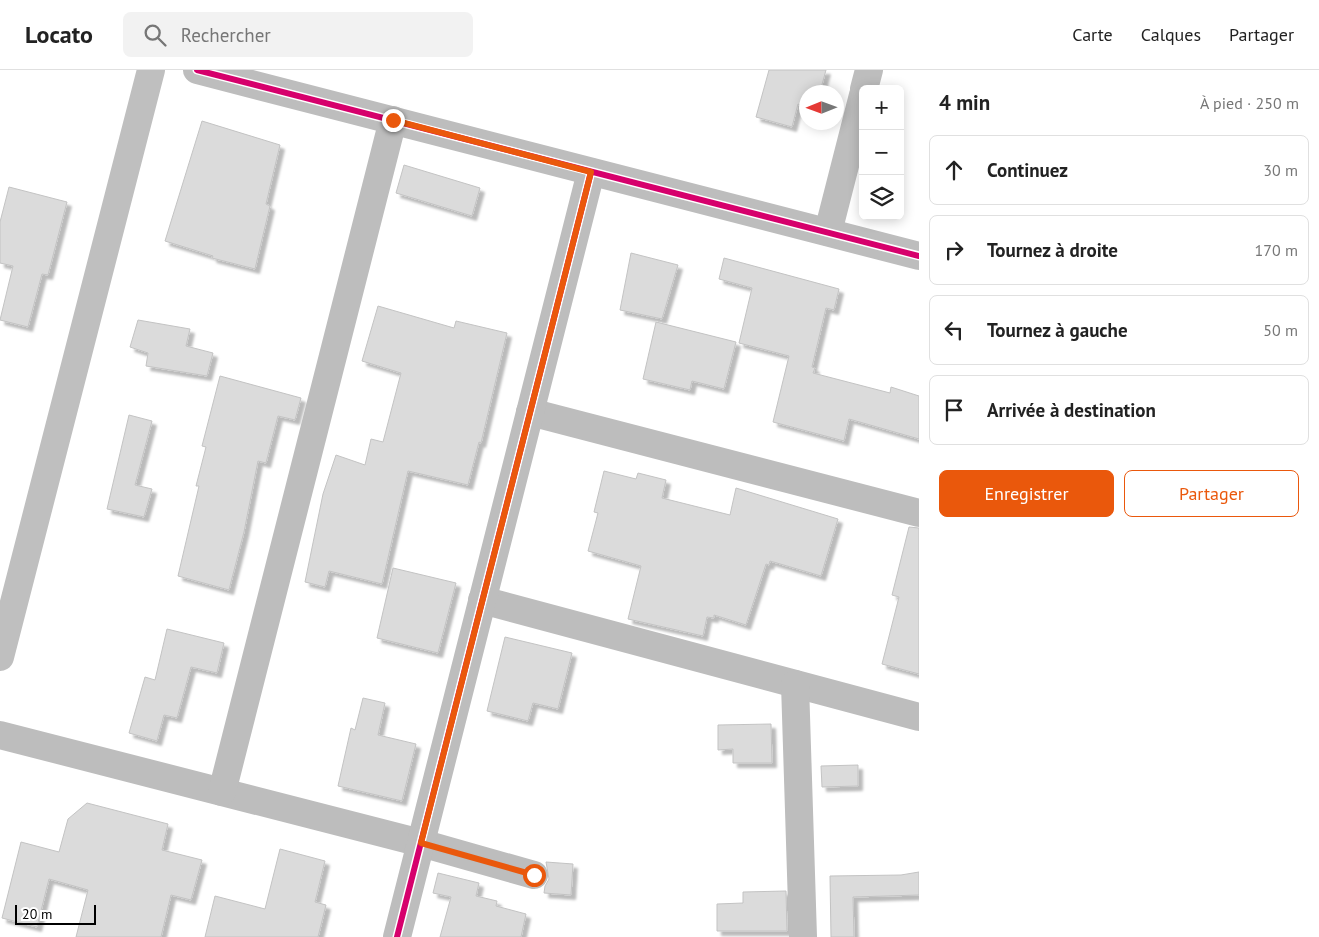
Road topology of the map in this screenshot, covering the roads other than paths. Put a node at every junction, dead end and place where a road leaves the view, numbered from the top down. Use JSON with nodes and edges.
{"nodes":[{"id":1,"x":151,"y":70,"type":"edge"},
{"id":2,"x":197,"y":70,"type":"edge"},
{"id":3,"x":869,"y":70,"type":"edge"},
{"id":4,"x":865,"y":85,"type":"edge"},
{"id":5,"x":859,"y":111,"type":"edge"},
{"id":6,"x":393,"y":120,"type":"junction"},
{"id":7,"x":591,"y":172,"type":"junction"},
{"id":8,"x":828,"y":232,"type":"junction"},
{"id":9,"x":919,"y":256,"type":"edge"},
{"id":10,"x":530,"y":412,"type":"junction"},
{"id":11,"x":919,"y":513,"type":"edge"},
{"id":12,"x":482,"y":600,"type":"junction"},
{"id":13,"x":0,"y":657,"type":"edge"},
{"id":14,"x":795,"y":684,"type":"junction"},
{"id":15,"x":919,"y":717,"type":"edge"},
{"id":16,"x":0,"y":735,"type":"edge"},
{"id":17,"x":222,"y":792,"type":"junction"},
{"id":18,"x":421,"y":843,"type":"junction"},
{"id":19,"x":534,"y":875,"type":"dead end"},
{"id":20,"x":397,"y":937,"type":"edge"},
{"id":21,"x":803,"y":937,"type":"edge"}],
"edges":[{"from":1,"to":13,"type":"main road"},
{"from":2,"to":6,"type":"street"},
{"from":3,"to":4,"type":"street"},
{"from":5,"to":8,"type":"street"},
{"from":6,"to":7,"type":"street"},
{"from":6,"to":17,"type":"street"},
{"from":7,"to":8,"type":"street"},
{"from":7,"to":10,"type":"street"},
{"from":8,"to":9,"type":"street"},
{"from":10,"to":11,"type":"street"},
{"from":10,"to":12,"type":"street"},
{"from":12,"to":14,"type":"street"},
{"from":12,"to":18,"type":"street"},
{"from":14,"to":15,"type":"street"},
{"from":14,"to":21,"type":"street"},
{"from":16,"to":17,"type":"street"},
{"from":17,"to":18,"type":"street"},
{"from":18,"to":19,"type":"street"},
{"from":18,"to":20,"type":"street"}]}
